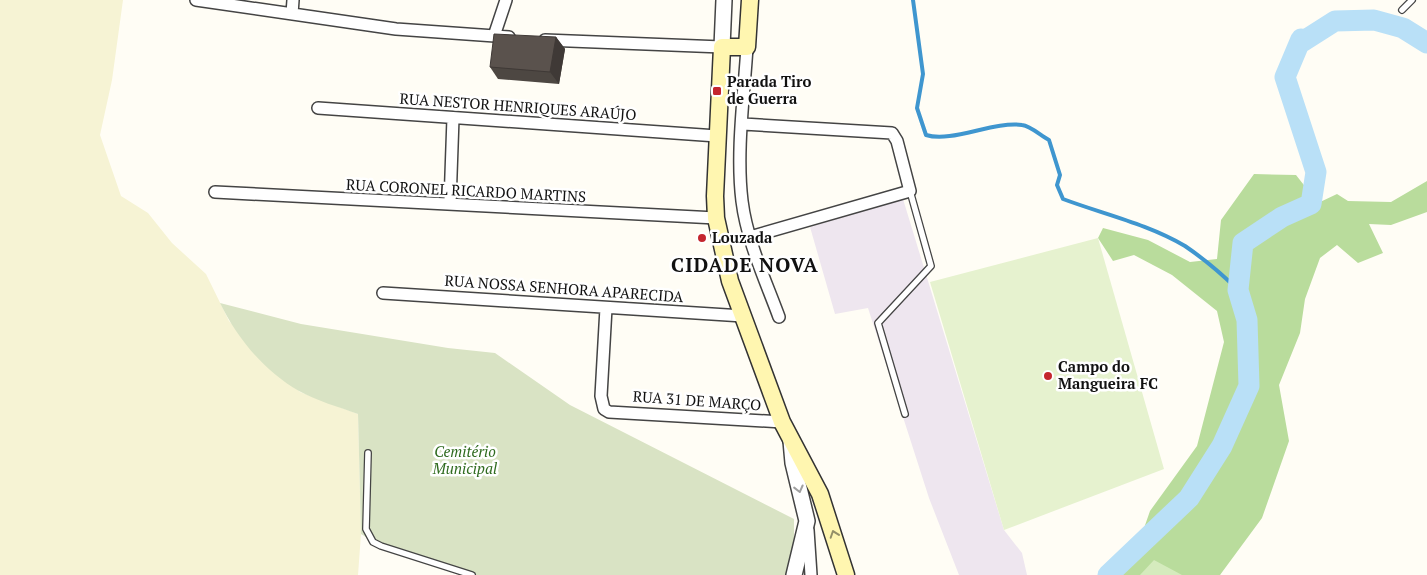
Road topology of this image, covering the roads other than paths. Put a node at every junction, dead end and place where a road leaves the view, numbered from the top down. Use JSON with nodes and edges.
{"nodes":[{"id":1,"x":196,"y":0,"type":"edge"},
{"id":2,"x":293,"y":0,"type":"edge"},
{"id":3,"x":506,"y":0,"type":"edge"},
{"id":4,"x":724,"y":0,"type":"edge"},
{"id":5,"x":750,"y":0,"type":"edge"},
{"id":6,"x":1412,"y":0,"type":"edge"},
{"id":7,"x":1402,"y":10,"type":"dead end"},
{"id":8,"x":292,"y":14,"type":"junction"},
{"id":9,"x":494,"y":36,"type":"junction"},
{"id":10,"x":722,"y":46,"type":"junction"},
{"id":11,"x":746,"y":47,"type":"junction"},
{"id":12,"x":318,"y":108,"type":"dead end"},
{"id":13,"x":453,"y":118,"type":"junction"},
{"id":14,"x":743,"y":124,"type":"junction"},
{"id":15,"x":717,"y":136,"type":"junction"},
{"id":16,"x":910,"y":191,"type":"junction"},
{"id":17,"x":215,"y":192,"type":"dead end"},
{"id":18,"x":450,"y":203,"type":"junction"},
{"id":19,"x":716,"y":218,"type":"junction"},
{"id":20,"x":750,"y":237,"type":"junction"},
{"id":21,"x":383,"y":293,"type":"dead end"},
{"id":22,"x":606,"y":308,"type":"junction"},
{"id":23,"x":743,"y":316,"type":"junction"},
{"id":24,"x":779,"y":317,"type":"dead end"},
{"id":25,"x":905,"y":414,"type":"dead end"},
{"id":26,"x":782,"y":422,"type":"junction"},
{"id":27,"x":791,"y":441,"type":"junction"},
{"id":28,"x":368,"y":452,"type":"dead end"},
{"id":29,"x":807,"y":521,"type":"junction"},
{"id":30,"x":472,"y":575,"type":"edge"},
{"id":31,"x":794,"y":575,"type":"edge"},
{"id":32,"x":811,"y":575,"type":"edge"},
{"id":33,"x":846,"y":575,"type":"edge"}],
"edges":[{"from":1,"to":8,"type":"street"},
{"from":2,"to":8,"type":"street"},
{"from":3,"to":9,"type":"street"},
{"from":4,"to":10,"type":"street"},
{"from":5,"to":11,"type":"main road"},
{"from":6,"to":7,"type":"lane"},
{"from":8,"to":9,"type":"street"},
{"from":9,"to":10,"type":"street"},
{"from":10,"to":11,"type":"main road"},
{"from":10,"to":15,"type":"main road"},
{"from":11,"to":14,"type":"street"},
{"from":12,"to":13,"type":"street","name":"RUA NESTOR HENRIQUES ARAÚJO"},
{"from":13,"to":15,"type":"street","name":"RUA NESTOR HENRIQUES ARAÚJO"},
{"from":13,"to":18,"type":"street"},
{"from":14,"to":16,"type":"street"},
{"from":14,"to":20,"type":"street"},
{"from":15,"to":19,"type":"main road"},
{"from":16,"to":20,"type":"street"},
{"from":16,"to":25,"type":"lane"},
{"from":17,"to":18,"type":"street","name":"RUA CORONEL RICARDO MARTINS"},
{"from":18,"to":19,"type":"street","name":"RUA CORONEL RICARDO MARTINS"},
{"from":19,"to":23,"type":"main road"},
{"from":20,"to":24,"type":"street"},
{"from":21,"to":22,"type":"street","name":"RUA NOSSA SENHORA APARECIDA"},
{"from":22,"to":23,"type":"street","name":"RUA NOSSA SENHORA APARECIDA"},
{"from":22,"to":26,"type":"street","name":"RUA 31 DE MARÇO"},
{"from":23,"to":26,"type":"main road"},
{"from":26,"to":27,"type":"main road"},
{"from":27,"to":29,"type":"street","one_way":true},
{"from":33,"to":27,"type":"main road","one_way":true},
{"from":28,"to":30,"type":"lane"},
{"from":29,"to":31,"type":"street"},
{"from":29,"to":32,"type":"street"}]}
